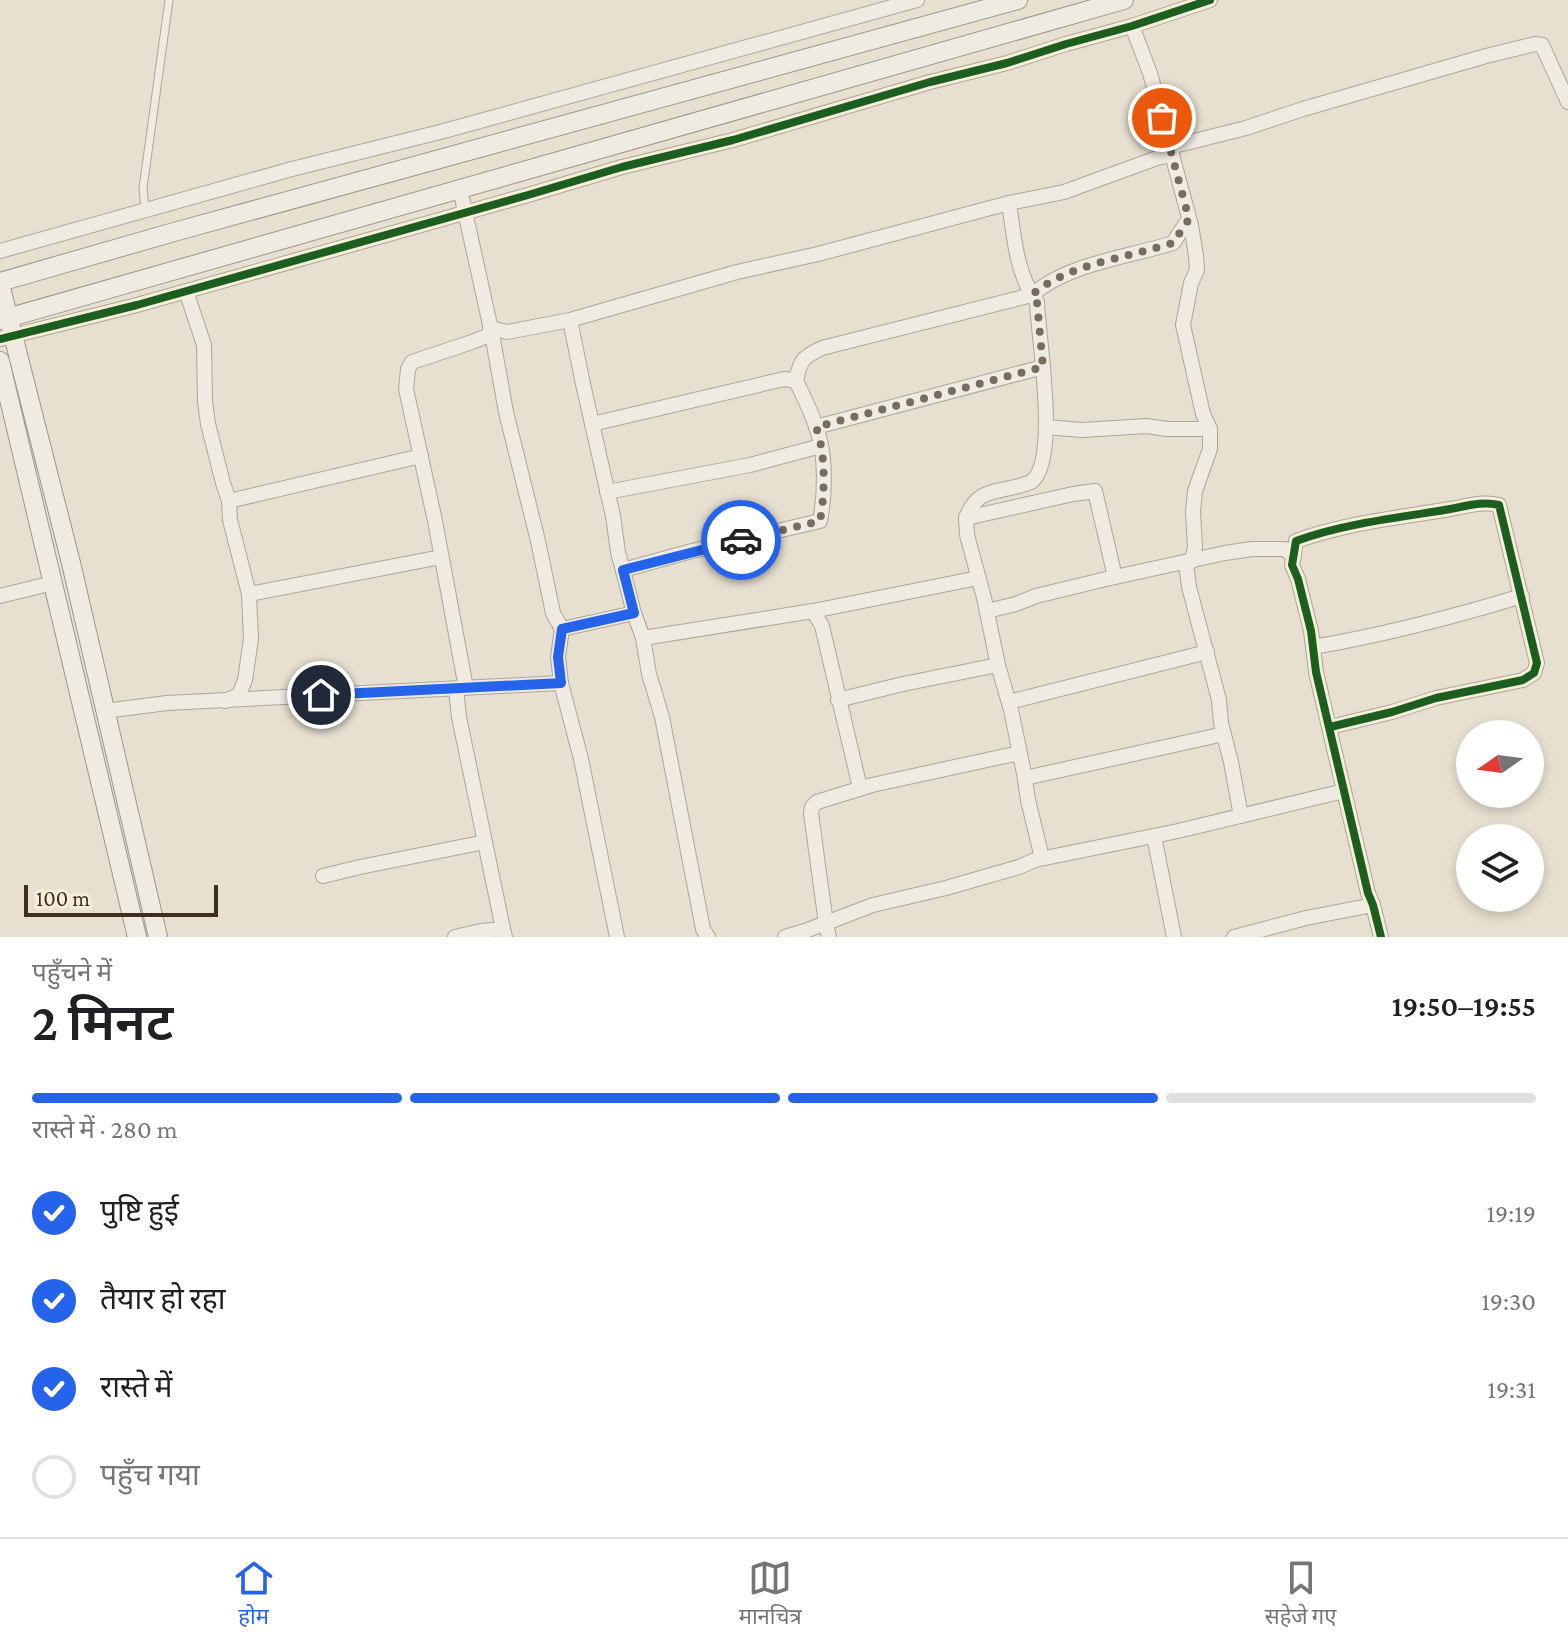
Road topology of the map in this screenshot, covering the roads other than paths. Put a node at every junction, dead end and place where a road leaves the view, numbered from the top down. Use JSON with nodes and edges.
{"nodes":[{"id":1,"x":169,"y":0,"type":"edge"},
{"id":2,"x":917,"y":0,"type":"edge"},
{"id":3,"x":1018,"y":0,"type":"edge"},
{"id":4,"x":1124,"y":0,"type":"edge"},
{"id":5,"x":1210,"y":0,"type":"edge"},
{"id":6,"x":879,"y":5,"type":"edge"},
{"id":7,"x":1132,"y":26,"type":"junction"},
{"id":8,"x":1567,"y":96,"type":"edge"},
{"id":9,"x":1171,"y":151,"type":"junction"},
{"id":10,"x":454,"y":155,"type":"junction"},
{"id":11,"x":460,"y":189,"type":"junction"},
{"id":12,"x":1009,"y":203,"type":"junction"},
{"id":13,"x":145,"y":211,"type":"junction"},
{"id":14,"x":465,"y":213,"type":"junction"},
{"id":15,"x":1189,"y":219,"type":"junction"},
{"id":16,"x":0,"y":251,"type":"edge"},
{"id":17,"x":0,"y":283,"type":"edge"},
{"id":18,"x":186,"y":291,"type":"junction"},
{"id":19,"x":1032,"y":295,"type":"junction"},
{"id":20,"x":570,"y":320,"type":"junction"},
{"id":21,"x":5,"y":328,"type":"edge"},
{"id":22,"x":491,"y":331,"type":"junction"},
{"id":23,"x":0,"y":361,"type":"edge"},
{"id":24,"x":1043,"y":367,"type":"junction"},
{"id":25,"x":796,"y":381,"type":"junction"},
{"id":26,"x":592,"y":424,"type":"junction"},
{"id":27,"x":816,"y":427,"type":"junction"},
{"id":28,"x":1046,"y":427,"type":"junction"},
{"id":29,"x":1210,"y":429,"type":"junction"},
{"id":30,"x":821,"y":446,"type":"junction"},
{"id":31,"x":421,"y":456,"type":"junction"},
{"id":32,"x":607,"y":492,"type":"junction"},
{"id":33,"x":229,"y":501,"type":"junction"},
{"id":34,"x":966,"y":518,"type":"junction"},
{"id":35,"x":441,"y":557,"type":"junction"},
{"id":36,"x":1294,"y":557,"type":"junction"},
{"id":37,"x":1189,"y":562,"type":"junction"},
{"id":38,"x":623,"y":570,"type":"junction"},
{"id":39,"x":1115,"y":577,"type":"junction"},
{"id":40,"x":978,"y":578,"type":"junction"},
{"id":41,"x":53,"y":583,"type":"junction"},
{"id":42,"x":249,"y":594,"type":"junction"},
{"id":43,"x":0,"y":596,"type":"edge"},
{"id":44,"x":1522,"y":596,"type":"junction"},
{"id":45,"x":813,"y":611,"type":"junction"},
{"id":46,"x":987,"y":611,"type":"junction"},
{"id":47,"x":634,"y":613,"type":"junction"},
{"id":48,"x":562,"y":629,"type":"junction"},
{"id":49,"x":643,"y":638,"type":"junction"},
{"id":50,"x":1313,"y":647,"type":"junction"},
{"id":51,"x":1207,"y":652,"type":"junction"},
{"id":52,"x":998,"y":665,"type":"junction"},
{"id":53,"x":561,"y":683,"type":"junction"},
{"id":54,"x":461,"y":688,"type":"junction"},
{"id":55,"x":838,"y":700,"type":"junction"},
{"id":56,"x":225,"y":701,"type":"junction"},
{"id":57,"x":1009,"y":702,"type":"junction"},
{"id":58,"x":105,"y":711,"type":"junction"},
{"id":59,"x":84,"y":713,"type":"junction"},
{"id":60,"x":1330,"y":727,"type":"junction"},
{"id":61,"x":1224,"y":734,"type":"junction"},
{"id":62,"x":1019,"y":753,"type":"junction"},
{"id":63,"x":1025,"y":778,"type":"junction"},
{"id":64,"x":860,"y":788,"type":"junction"},
{"id":65,"x":1344,"y":791,"type":"junction"},
{"id":66,"x":1241,"y":816,"type":"junction"},
{"id":67,"x":1154,"y":836,"type":"junction"},
{"id":68,"x":485,"y":842,"type":"junction"},
{"id":69,"x":1042,"y":858,"type":"junction"},
{"id":70,"x":323,"y":876,"type":"dead end"},
{"id":71,"x":1373,"y":905,"type":"junction"},
{"id":72,"x":827,"y":930,"type":"edge"},
{"id":73,"x":504,"y":933,"type":"edge"},
{"id":74,"x":137,"y":937,"type":"edge"},
{"id":75,"x":158,"y":937,"type":"edge"},
{"id":76,"x":455,"y":937,"type":"edge"},
{"id":77,"x":617,"y":937,"type":"edge"},
{"id":78,"x":708,"y":937,"type":"edge"},
{"id":79,"x":785,"y":937,"type":"edge"},
{"id":80,"x":1174,"y":937,"type":"edge"},
{"id":81,"x":1234,"y":937,"type":"edge"},
{"id":82,"x":1381,"y":937,"type":"edge"}],
"edges":[{"from":1,"to":13,"type":"lane"},
{"from":2,"to":6,"type":"street"},
{"from":3,"to":10,"type":"street"},
{"from":4,"to":11,"type":"street"},
{"from":5,"to":7,"type":"street"},
{"from":6,"to":13,"type":"street"},
{"from":7,"to":9,"type":"street"},
{"from":7,"to":14,"type":"street"},
{"from":8,"to":9,"type":"street"},
{"from":9,"to":12,"type":"street"},
{"from":9,"to":15,"type":"street"},
{"from":10,"to":11,"type":"street"},
{"from":10,"to":17,"type":"street"},
{"from":11,"to":14,"type":"street"},
{"from":11,"to":21,"type":"street"},
{"from":12,"to":19,"type":"street"},
{"from":12,"to":20,"type":"street"},
{"from":13,"to":16,"type":"street"},
{"from":14,"to":18,"type":"street"},
{"from":14,"to":22,"type":"street"},
{"from":15,"to":19,"type":"street"},
{"from":15,"to":29,"type":"street"},
{"from":17,"to":21,"type":"street"},
{"from":18,"to":21,"type":"street"},
{"from":18,"to":33,"type":"street"},
{"from":19,"to":24,"type":"street"},
{"from":19,"to":25,"type":"street"},
{"from":20,"to":22,"type":"street"},
{"from":20,"to":26,"type":"street"},
{"from":21,"to":58,"type":"street"},
{"from":22,"to":31,"type":"street"},
{"from":22,"to":48,"type":"street"},
{"from":23,"to":41,"type":"street"},
{"from":24,"to":27,"type":"street"},
{"from":24,"to":28,"type":"street"},
{"from":25,"to":26,"type":"street"},
{"from":25,"to":27,"type":"street"},
{"from":26,"to":32,"type":"street"},
{"from":27,"to":30,"type":"street"},
{"from":28,"to":29,"type":"street"},
{"from":28,"to":34,"type":"street"},
{"from":29,"to":37,"type":"street"},
{"from":30,"to":32,"type":"street"},
{"from":30,"to":38,"type":"street"},
{"from":31,"to":33,"type":"street"},
{"from":31,"to":35,"type":"street"},
{"from":32,"to":38,"type":"street"},
{"from":33,"to":42,"type":"street"},
{"from":34,"to":39,"type":"street"},
{"from":34,"to":40,"type":"street"},
{"from":35,"to":42,"type":"street"},
{"from":35,"to":54,"type":"street"},
{"from":36,"to":37,"type":"street"},
{"from":36,"to":44,"type":"street"},
{"from":36,"to":50,"type":"street"},
{"from":37,"to":39,"type":"street"},
{"from":37,"to":51,"type":"street"},
{"from":38,"to":47,"type":"street"},
{"from":39,"to":46,"type":"street"},
{"from":40,"to":45,"type":"street"},
{"from":40,"to":46,"type":"street"},
{"from":41,"to":43,"type":"street"},
{"from":41,"to":59,"type":"street"},
{"from":42,"to":56,"type":"street"},
{"from":44,"to":50,"type":"street"},
{"from":44,"to":60,"type":"street"},
{"from":45,"to":49,"type":"street"},
{"from":45,"to":55,"type":"street"},
{"from":46,"to":52,"type":"street"},
{"from":47,"to":48,"type":"street"},
{"from":47,"to":49,"type":"street"},
{"from":48,"to":53,"type":"street"},
{"from":49,"to":78,"type":"street"},
{"from":50,"to":60,"type":"street"},
{"from":51,"to":57,"type":"street"},
{"from":51,"to":61,"type":"street"},
{"from":52,"to":55,"type":"street"},
{"from":52,"to":57,"type":"street"},
{"from":53,"to":54,"type":"street"},
{"from":53,"to":77,"type":"street"},
{"from":54,"to":56,"type":"street"},
{"from":54,"to":68,"type":"street"},
{"from":55,"to":64,"type":"street"},
{"from":56,"to":58,"type":"street"},
{"from":57,"to":62,"type":"street"},
{"from":58,"to":59,"type":"street"},
{"from":58,"to":75,"type":"street"},
{"from":59,"to":74,"type":"street"},
{"from":60,"to":65,"type":"street"},
{"from":61,"to":63,"type":"street"},
{"from":61,"to":66,"type":"street"},
{"from":62,"to":63,"type":"street"},
{"from":62,"to":64,"type":"street"},
{"from":63,"to":69,"type":"street"},
{"from":64,"to":72,"type":"street"},
{"from":65,"to":66,"type":"street"},
{"from":65,"to":71,"type":"street"},
{"from":66,"to":67,"type":"street"},
{"from":67,"to":69,"type":"street"},
{"from":67,"to":80,"type":"street"},
{"from":68,"to":70,"type":"street"},
{"from":68,"to":73,"type":"street"},
{"from":69,"to":72,"type":"street"},
{"from":71,"to":81,"type":"street"},
{"from":71,"to":82,"type":"street"},
{"from":72,"to":79,"type":"street"},
{"from":73,"to":76,"type":"street"}]}
